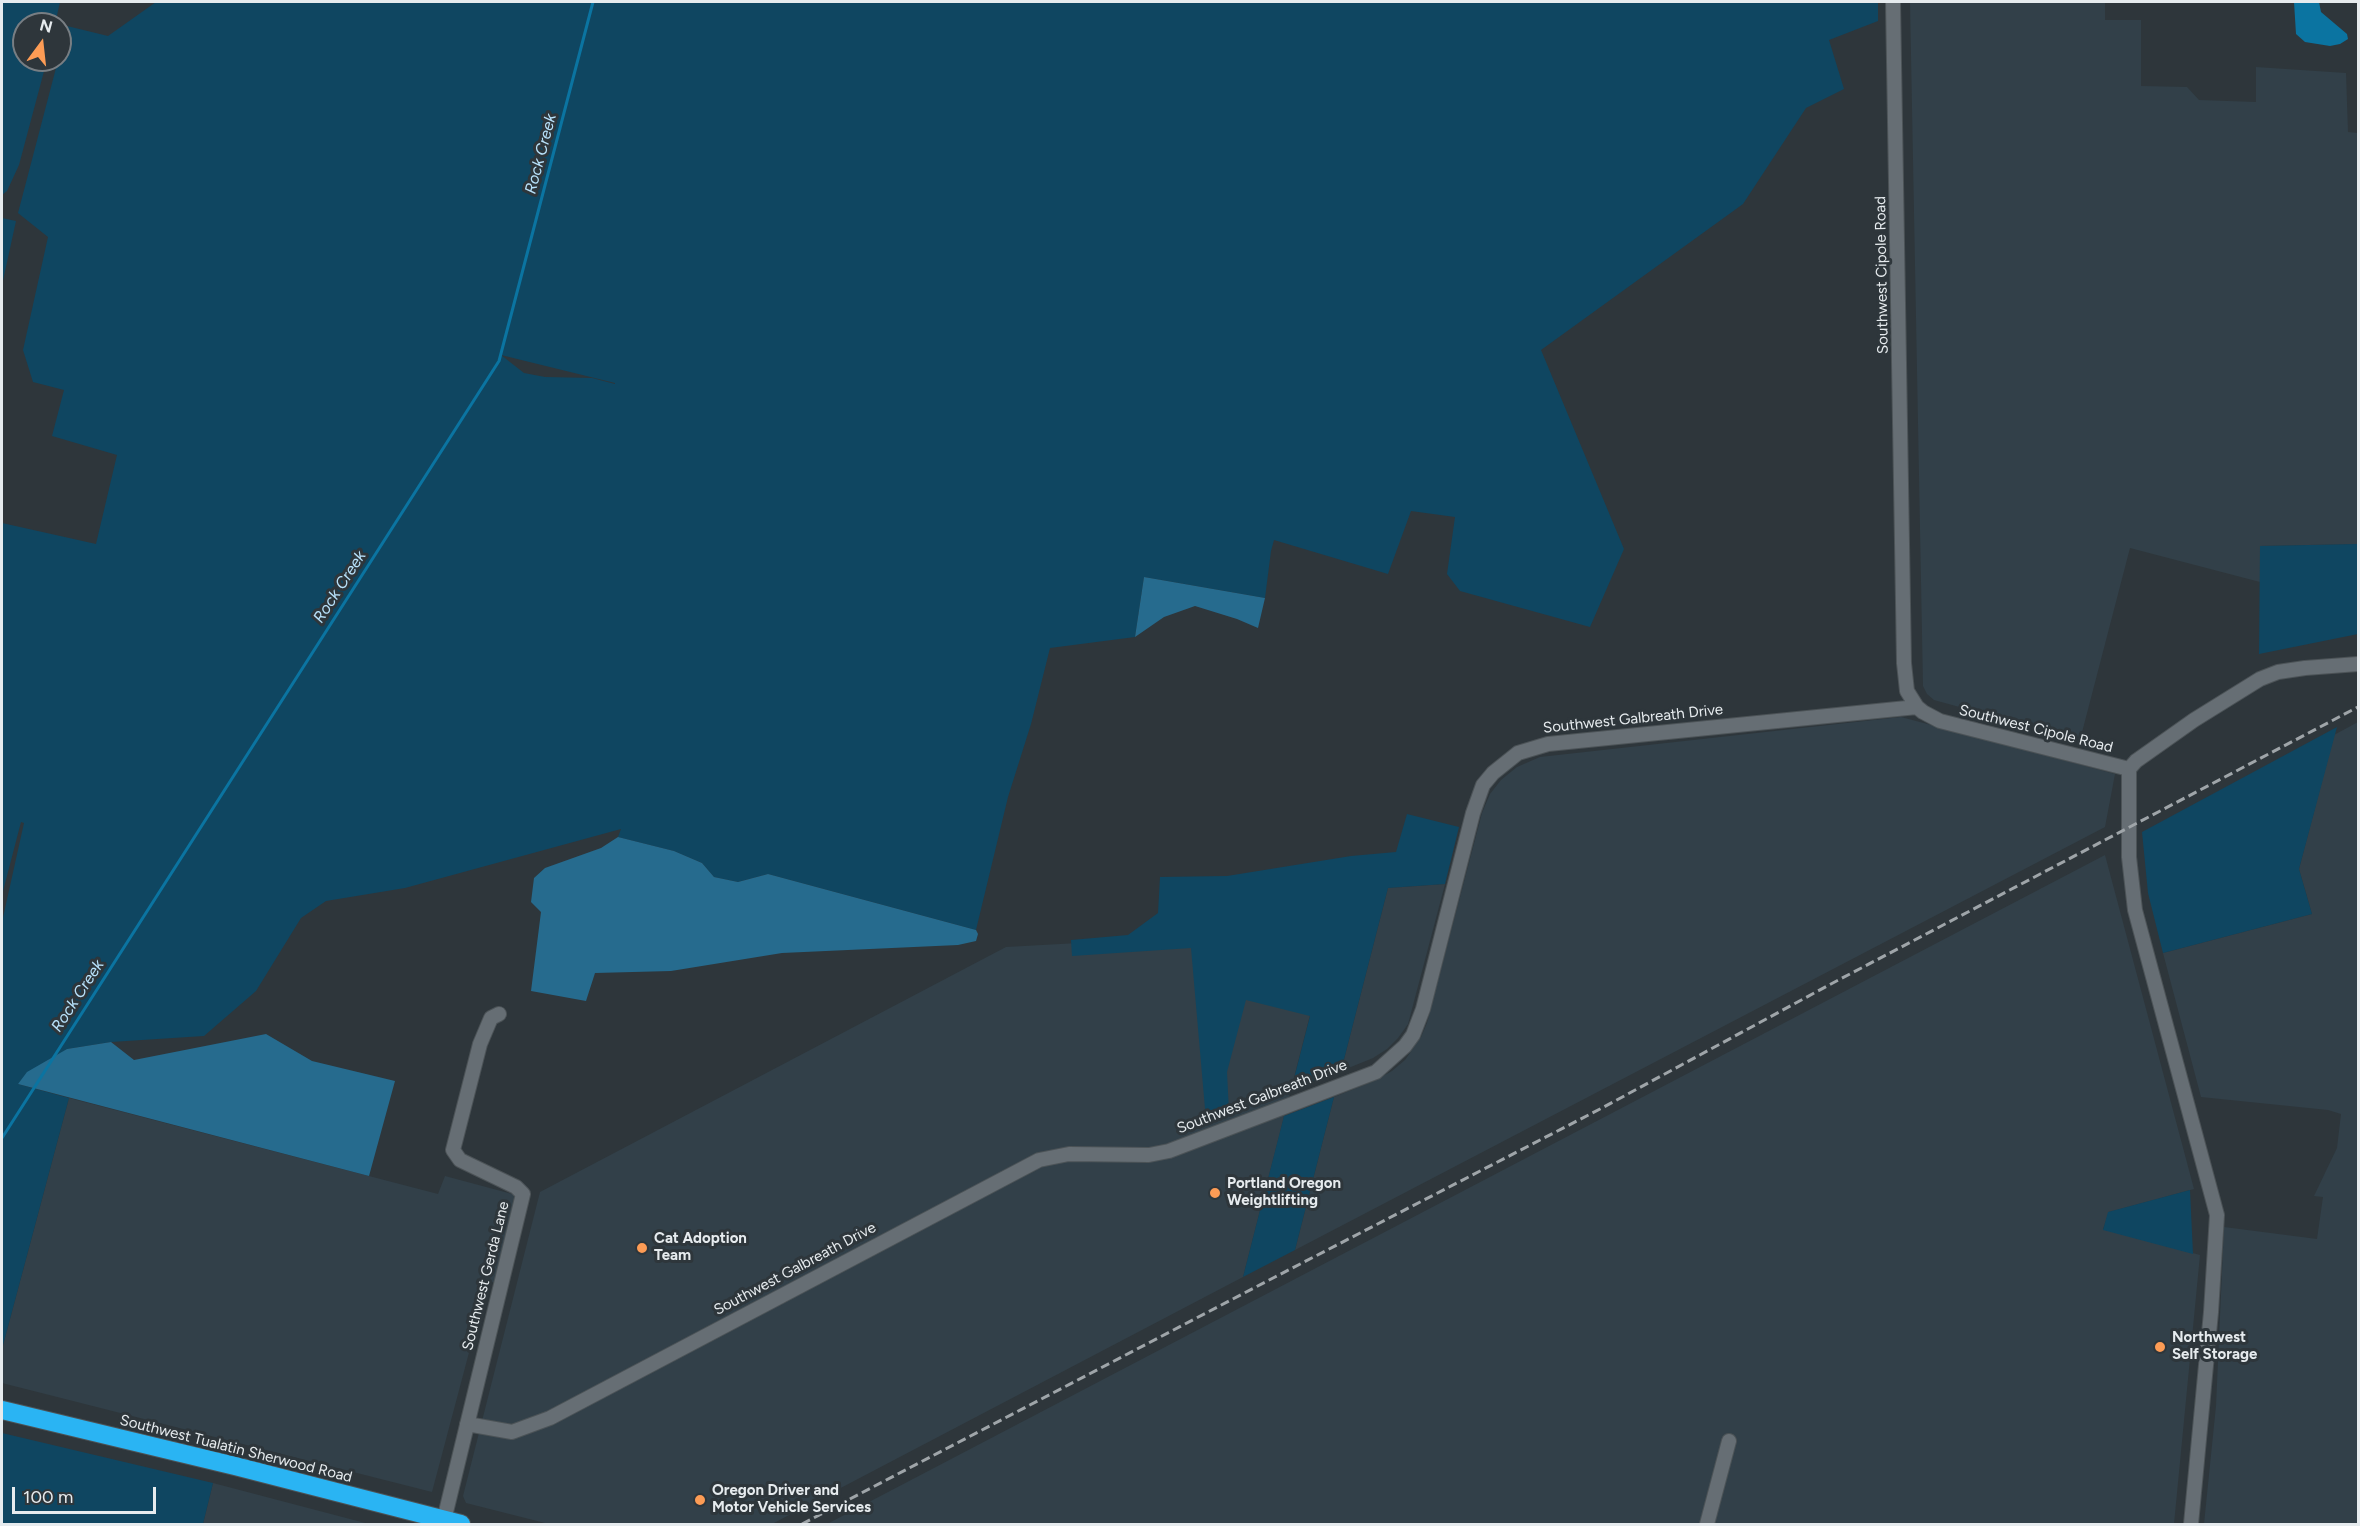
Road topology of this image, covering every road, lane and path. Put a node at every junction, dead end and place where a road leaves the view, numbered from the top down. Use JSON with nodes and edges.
{"nodes":[{"id":1,"x":1893,"y":2,"type":"edge"},
{"id":2,"x":2358,"y":664,"type":"edge"},
{"id":3,"x":1917,"y":707,"type":"junction"},
{"id":4,"x":2129,"y":769,"type":"junction"},
{"id":5,"x":499,"y":1014,"type":"dead end"},
{"id":6,"x":2,"y":1410,"type":"edge"},
{"id":7,"x":467,"y":1424,"type":"junction"},
{"id":8,"x":1729,"y":1440,"type":"dead end"},
{"id":9,"x":453,"y":1522,"type":"edge"},
{"id":10,"x":1707,"y":1524,"type":"edge"},
{"id":11,"x":2191,"y":1524,"type":"edge"}],
"edges":[{"from":1,"to":3,"type":"street","name":"Southwest Cipole Road"},
{"from":2,"to":4,"type":"street"},
{"from":3,"to":4,"type":"street","name":"Southwest Cipole Road"},
{"from":3,"to":7,"type":"street","name":"Southwest Galbreath Drive"},
{"from":4,"to":11,"type":"street","name":"Southwest Cipole Road"},
{"from":5,"to":7,"type":"street","name":"Southwest Gerda Lane"},
{"from":6,"to":9,"type":"highway","name":"Southwest Tualatin Sherwood Road"},
{"from":7,"to":9,"type":"street","name":"Southwest Gerda Lane"},
{"from":8,"to":10,"type":"street"}]}
